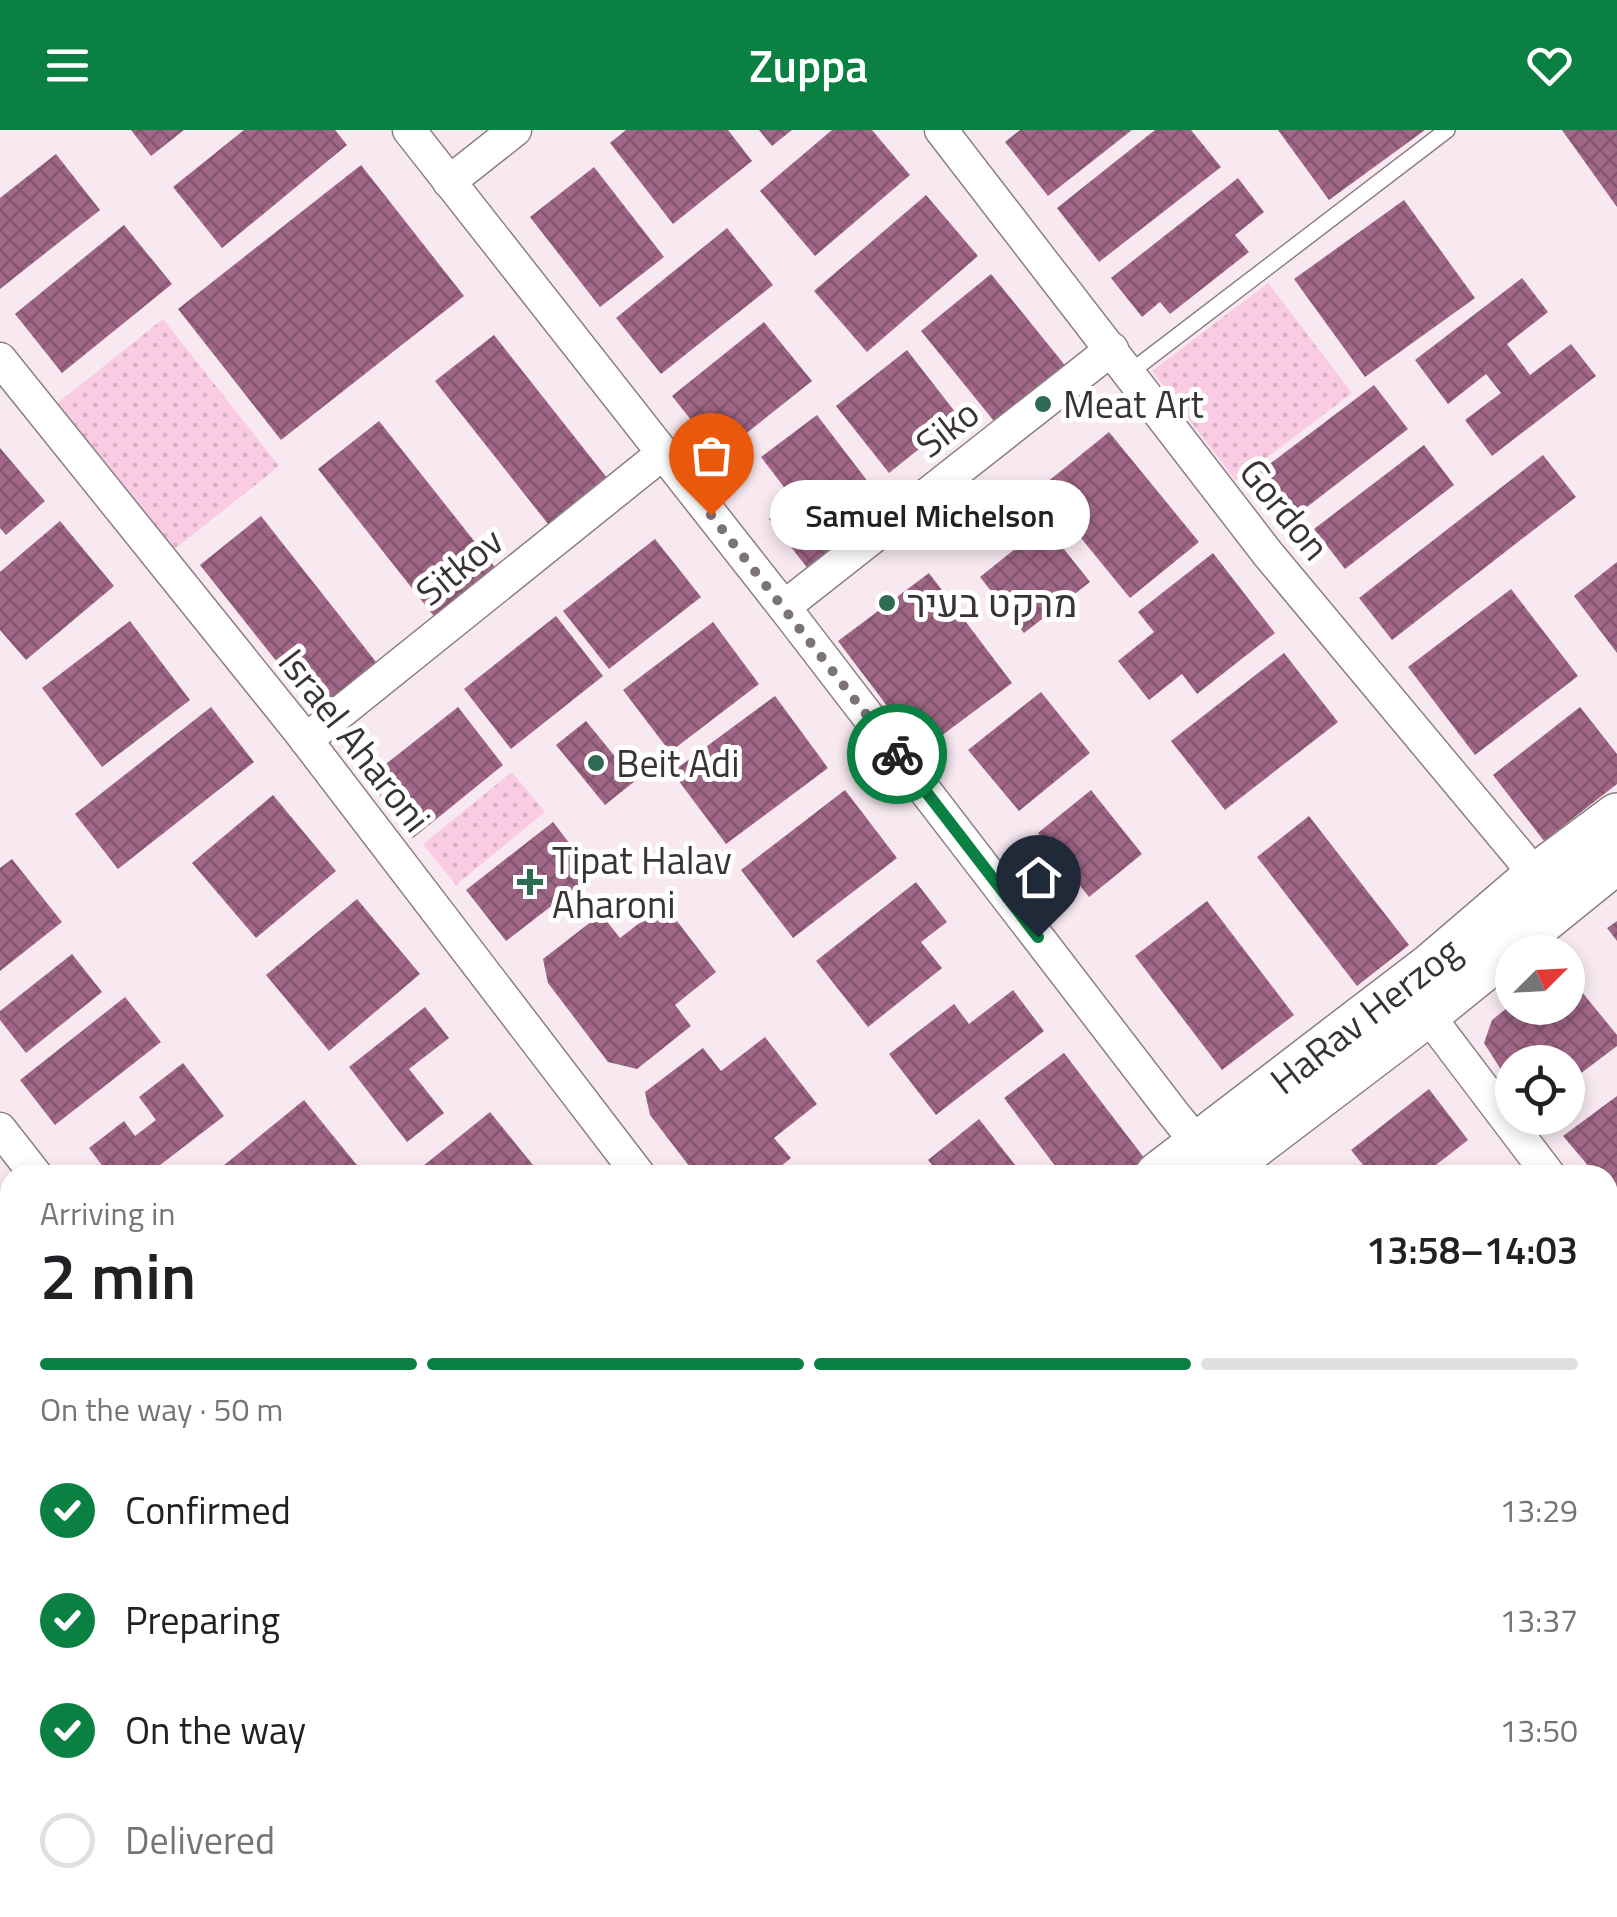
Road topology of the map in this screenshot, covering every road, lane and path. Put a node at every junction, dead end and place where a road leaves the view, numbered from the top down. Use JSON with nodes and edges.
{"nodes":[{"id":1,"x":409,"y":130,"type":"edge"},
{"id":2,"x":515,"y":130,"type":"edge"},
{"id":3,"x":941,"y":130,"type":"edge"},
{"id":4,"x":1448,"y":130,"type":"edge"},
{"id":5,"x":450,"y":182,"type":"junction"},
{"id":6,"x":0,"y":359,"type":"edge"},
{"id":7,"x":1120,"y":361,"type":"junction"},
{"id":8,"x":662,"y":454,"type":"junction"},
{"id":9,"x":784,"y":607,"type":"junction"},
{"id":10,"x":306,"y":740,"type":"junction"},
{"id":11,"x":1617,"y":816,"type":"edge"},
{"id":12,"x":1617,"y":860,"type":"edge"},
{"id":13,"x":1535,"y":877,"type":"junction"},
{"id":14,"x":1516,"y":935,"type":"edge"},
{"id":15,"x":1523,"y":935,"type":"edge"},
{"id":16,"x":1495,"y":958,"type":"edge"},
{"id":17,"x":1432,"y":966,"type":"junction"},
{"id":18,"x":1427,"y":1014,"type":"junction"},
{"id":19,"x":0,"y":1129,"type":"edge"},
{"id":20,"x":1216,"y":1159,"type":"edge"},
{"id":21,"x":28,"y":1165,"type":"edge"},
{"id":22,"x":631,"y":1165,"type":"edge"},
{"id":23,"x":1541,"y":1165,"type":"edge"}],
"edges":[{"from":1,"to":5,"type":"street"},
{"from":2,"to":5,"type":"street"},
{"from":3,"to":7,"type":"street","name":"Gordon"},
{"from":4,"to":7,"type":"lane"},
{"from":5,"to":8,"type":"street"},
{"from":6,"to":10,"type":"street","name":"Israel Aharoni"},
{"from":7,"to":9,"type":"street","name":"Siko"},
{"from":7,"to":13,"type":"street","name":"Gordon"},
{"from":8,"to":9,"type":"street"},
{"from":8,"to":10,"type":"street","name":"Sitkov"},
{"from":9,"to":20,"type":"street"},
{"from":10,"to":22,"type":"street","name":"Israel Aharoni"},
{"from":11,"to":13,"type":"street","name":"HaRav Herzog"},
{"from":12,"to":15,"type":"street","name":"HaRav Herzog"},
{"from":13,"to":14,"type":"street"},
{"from":13,"to":17,"type":"street","name":"HaRav Herzog"},
{"from":16,"to":18,"type":"street","name":"HaRav Herzog"},
{"from":17,"to":18,"type":"street"},
{"from":17,"to":20,"type":"street","name":"HaRav Herzog"},
{"from":18,"to":20,"type":"street","name":"HaRav Herzog"},
{"from":18,"to":23,"type":"street"},
{"from":19,"to":21,"type":"street"}]}
